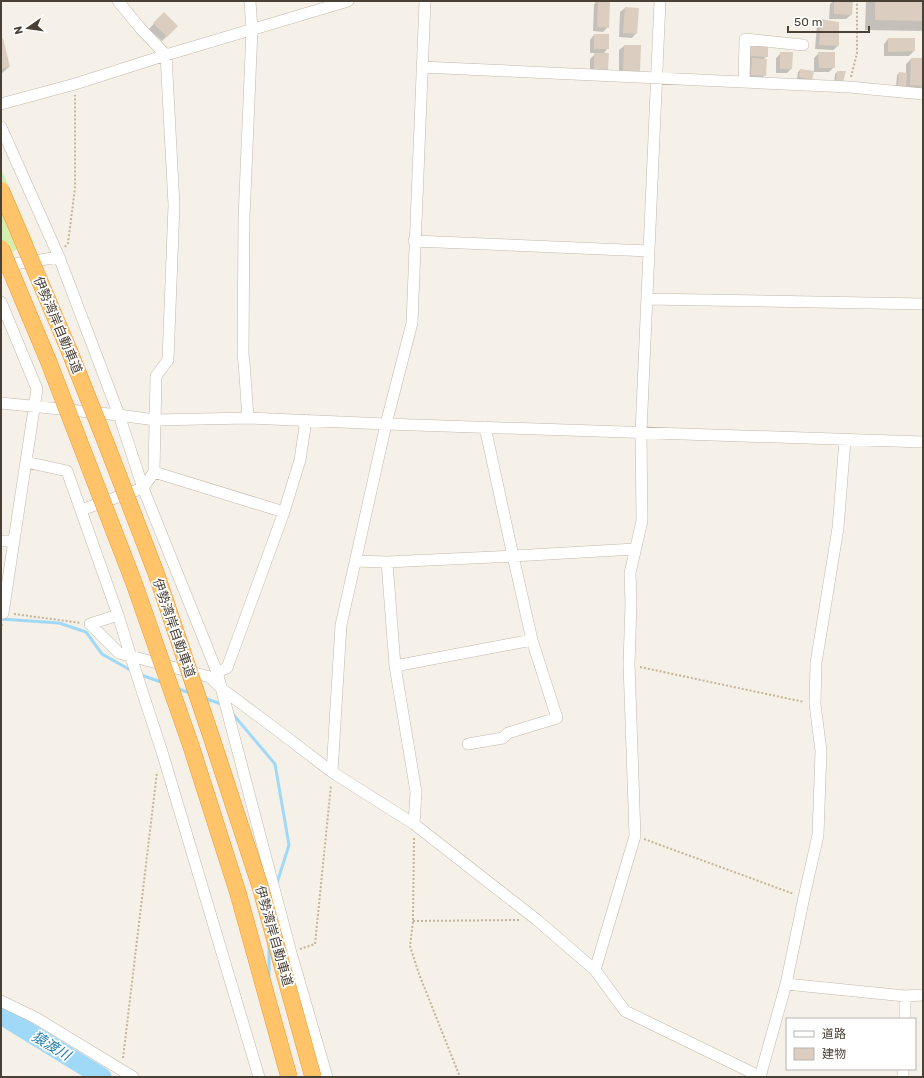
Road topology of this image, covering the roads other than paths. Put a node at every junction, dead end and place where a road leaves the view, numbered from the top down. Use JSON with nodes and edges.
{"nodes":[{"id":1,"x":118,"y":1,"type":"edge"},
{"id":2,"x":250,"y":1,"type":"edge"},
{"id":3,"x":348,"y":1,"type":"edge"},
{"id":4,"x":425,"y":1,"type":"edge"},
{"id":5,"x":660,"y":1,"type":"edge"},
{"id":6,"x":252,"y":30,"type":"junction"},
{"id":7,"x":803,"y":44,"type":"dead end"},
{"id":8,"x":166,"y":55,"type":"junction"},
{"id":9,"x":422,"y":67,"type":"junction"},
{"id":10,"x":657,"y":78,"type":"junction"},
{"id":11,"x":744,"y":82,"type":"junction"},
{"id":12,"x":923,"y":94,"type":"edge"},
{"id":13,"x":1,"y":104,"type":"edge"},
{"id":14,"x":1,"y":127,"type":"edge"},
{"id":15,"x":1,"y":190,"type":"edge"},
{"id":16,"x":414,"y":241,"type":"junction"},
{"id":17,"x":1,"y":248,"type":"edge"},
{"id":18,"x":648,"y":251,"type":"junction"},
{"id":19,"x":59,"y":257,"type":"junction"},
{"id":20,"x":1,"y":266,"type":"edge"},
{"id":21,"x":647,"y":299,"type":"junction"},
{"id":22,"x":1,"y":302,"type":"edge"},
{"id":23,"x":923,"y":304,"type":"edge"},
{"id":24,"x":1,"y":403,"type":"edge"},
{"id":25,"x":35,"y":406,"type":"junction"},
{"id":26,"x":119,"y":415,"type":"junction"},
{"id":27,"x":248,"y":418,"type":"junction"},
{"id":28,"x":156,"y":420,"type":"junction"},
{"id":29,"x":306,"y":420,"type":"junction"},
{"id":30,"x":386,"y":424,"type":"junction"},
{"id":31,"x":485,"y":427,"type":"junction"},
{"id":32,"x":641,"y":432,"type":"junction"},
{"id":33,"x":846,"y":440,"type":"junction"},
{"id":34,"x":923,"y":442,"type":"edge"},
{"id":35,"x":26,"y":462,"type":"junction"},
{"id":36,"x":154,"y":472,"type":"junction"},
{"id":37,"x":143,"y":488,"type":"junction"},
{"id":38,"x":81,"y":510,"type":"junction"},
{"id":39,"x":284,"y":512,"type":"junction"},
{"id":40,"x":14,"y":540,"type":"junction"},
{"id":41,"x":1,"y":541,"type":"edge"},
{"id":42,"x":635,"y":549,"type":"junction"},
{"id":43,"x":513,"y":556,"type":"junction"},
{"id":44,"x":355,"y":561,"type":"junction"},
{"id":45,"x":387,"y":562,"type":"junction"},
{"id":46,"x":3,"y":613,"type":"road end"},
{"id":47,"x":118,"y":615,"type":"junction"},
{"id":48,"x":532,"y":640,"type":"junction"},
{"id":49,"x":131,"y":657,"type":"junction"},
{"id":50,"x":394,"y":666,"type":"junction"},
{"id":51,"x":217,"y":672,"type":"junction"},
{"id":52,"x":222,"y":689,"type":"junction"},
{"id":53,"x":468,"y":744,"type":"dead end"},
{"id":54,"x":332,"y":772,"type":"junction"},
{"id":55,"x":414,"y":824,"type":"junction"},
{"id":56,"x":595,"y":970,"type":"junction"},
{"id":57,"x":786,"y":984,"type":"junction"},
{"id":58,"x":905,"y":996,"type":"junction"},
{"id":59,"x":923,"y":996,"type":"edge"},
{"id":60,"x":1,"y":1001,"type":"edge"},
{"id":61,"x":905,"y":1018,"type":"edge"},
{"id":62,"x":133,"y":1077,"type":"edge"},
{"id":63,"x":259,"y":1077,"type":"edge"},
{"id":64,"x":289,"y":1077,"type":"edge"},
{"id":65,"x":313,"y":1077,"type":"edge"},
{"id":66,"x":327,"y":1077,"type":"edge"},
{"id":67,"x":760,"y":1077,"type":"edge"}],
"edges":[{"from":1,"to":8,"type":"street"},
{"from":2,"to":6,"type":"street"},
{"from":3,"to":6,"type":"street"},
{"from":4,"to":9,"type":"street"},
{"from":5,"to":10,"type":"street"},
{"from":6,"to":8,"type":"street"},
{"from":6,"to":27,"type":"street"},
{"from":7,"to":11,"type":"street"},
{"from":8,"to":13,"type":"street"},
{"from":8,"to":28,"type":"street"},
{"from":9,"to":10,"type":"street"},
{"from":9,"to":16,"type":"street"},
{"from":10,"to":11,"type":"street"},
{"from":10,"to":18,"type":"street"},
{"from":11,"to":12,"type":"street"},
{"from":14,"to":19,"type":"street"},
{"from":15,"to":65,"type":"highway","name":"伊勢湾岸自動車道","bridge":true},
{"from":16,"to":18,"type":"street"},
{"from":16,"to":30,"type":"street"},
{"from":17,"to":64,"type":"highway","name":"伊勢湾岸自動車道","bridge":true},
{"from":18,"to":21,"type":"street"},
{"from":19,"to":20,"type":"street"},
{"from":19,"to":26,"type":"street"},
{"from":21,"to":23,"type":"street"},
{"from":21,"to":32,"type":"street"},
{"from":22,"to":25,"type":"street"},
{"from":24,"to":25,"type":"street"},
{"from":25,"to":26,"type":"street"},
{"from":25,"to":35,"type":"street"},
{"from":26,"to":28,"type":"street"},
{"from":26,"to":37,"type":"street"},
{"from":27,"to":28,"type":"street"},
{"from":27,"to":29,"type":"street"},
{"from":28,"to":36,"type":"street"},
{"from":29,"to":30,"type":"street"},
{"from":29,"to":39,"type":"street"},
{"from":30,"to":31,"type":"street"},
{"from":30,"to":44,"type":"street"},
{"from":31,"to":32,"type":"street"},
{"from":31,"to":43,"type":"street"},
{"from":32,"to":33,"type":"street"},
{"from":32,"to":42,"type":"street"},
{"from":33,"to":34,"type":"street"},
{"from":33,"to":57,"type":"street"},
{"from":35,"to":38,"type":"street"},
{"from":35,"to":40,"type":"street"},
{"from":36,"to":37,"type":"street"},
{"from":36,"to":39,"type":"street"},
{"from":37,"to":38,"type":"street"},
{"from":37,"to":51,"type":"street"},
{"from":38,"to":47,"type":"street"},
{"from":39,"to":51,"type":"street"},
{"from":40,"to":41,"type":"street"},
{"from":40,"to":46,"type":"street"},
{"from":42,"to":43,"type":"street"},
{"from":42,"to":56,"type":"street"},
{"from":43,"to":45,"type":"street"},
{"from":43,"to":48,"type":"street"},
{"from":44,"to":45,"type":"street"},
{"from":44,"to":54,"type":"street"},
{"from":45,"to":50,"type":"street"},
{"from":47,"to":49,"type":"street"},
{"from":47,"to":49,"type":"street"},
{"from":48,"to":50,"type":"street"},
{"from":48,"to":53,"type":"street"},
{"from":49,"to":52,"type":"street"},
{"from":49,"to":63,"type":"street"},
{"from":50,"to":55,"type":"street"},
{"from":51,"to":52,"type":"street"},
{"from":52,"to":54,"type":"street"},
{"from":52,"to":66,"type":"street"},
{"from":54,"to":55,"type":"street"},
{"from":55,"to":56,"type":"street"},
{"from":56,"to":67,"type":"street"},
{"from":57,"to":58,"type":"street"},
{"from":57,"to":67,"type":"street"},
{"from":58,"to":59,"type":"street"},
{"from":58,"to":61,"type":"street"},
{"from":60,"to":62,"type":"street"}]}
